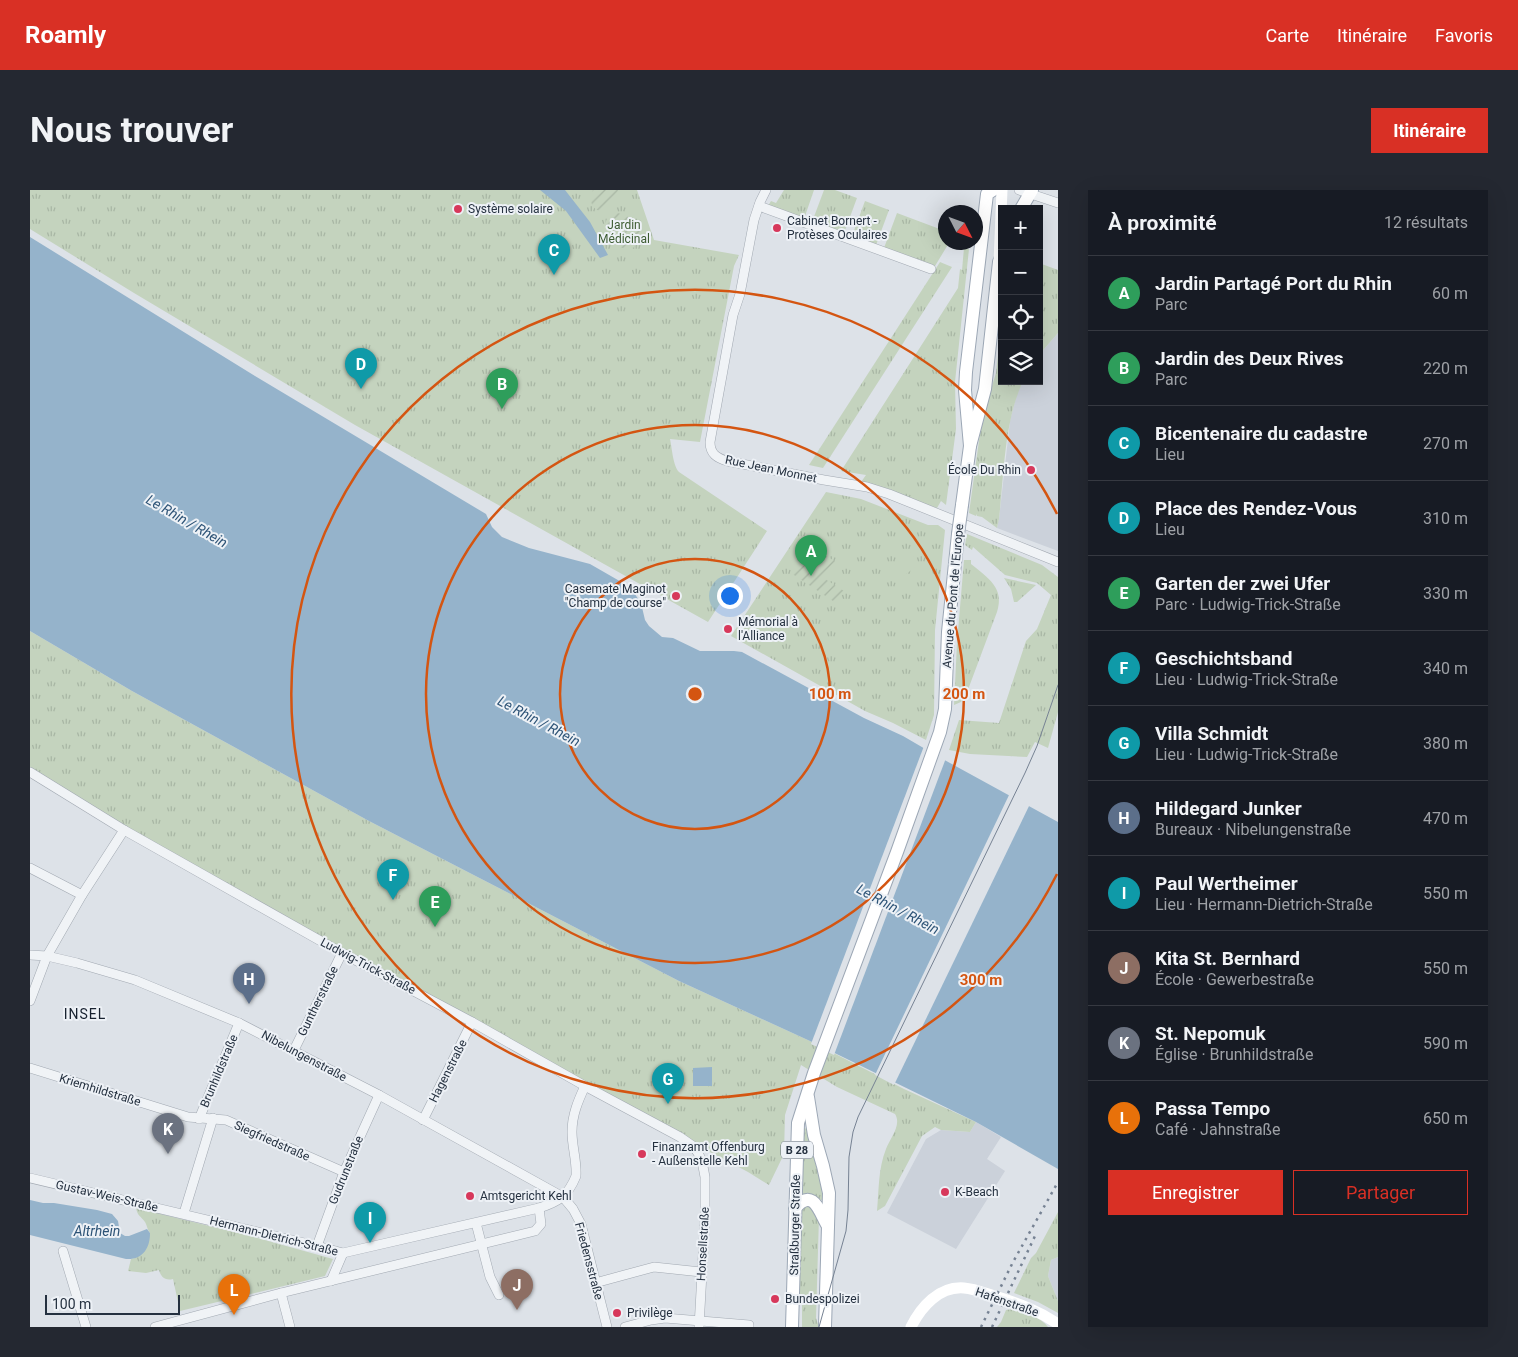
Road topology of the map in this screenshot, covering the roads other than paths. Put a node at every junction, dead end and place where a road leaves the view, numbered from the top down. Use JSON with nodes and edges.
{"nodes":[{"id":1,"x":766,"y":190,"type":"edge"},
{"id":2,"x":1002,"y":190,"type":"edge"},
{"id":3,"x":989,"y":191,"type":"edge"},
{"id":4,"x":1027,"y":191,"type":"edge"},
{"id":5,"x":1058,"y":203,"type":"edge"},
{"id":6,"x":1022,"y":205,"type":"edge"},
{"id":7,"x":759,"y":206,"type":"junction"},
{"id":8,"x":1000,"y":250,"type":"edge"},
{"id":9,"x":931,"y":269,"type":"dead end"},
{"id":10,"x":998,"y":275,"type":"edge"},
{"id":11,"x":970,"y":446,"type":"junction"},
{"id":12,"x":1058,"y":562,"type":"edge"},
{"id":13,"x":30,"y":772,"type":"edge"},
{"id":14,"x":124,"y":830,"type":"junction"},
{"id":15,"x":30,"y":868,"type":"edge"},
{"id":16,"x":82,"y":895,"type":"junction"},
{"id":17,"x":877,"y":904,"type":"joint"},
{"id":18,"x":342,"y":952,"type":"junction"},
{"id":19,"x":30,"y":955,"type":"edge"},
{"id":20,"x":47,"y":956,"type":"junction"},
{"id":21,"x":30,"y":1001,"type":"edge"},
{"id":22,"x":472,"y":1022,"type":"junction"},
{"id":23,"x":239,"y":1023,"type":"junction"},
{"id":24,"x":294,"y":1050,"type":"junction"},
{"id":25,"x":30,"y":1068,"type":"edge"},
{"id":26,"x":585,"y":1086,"type":"junction"},
{"id":27,"x":808,"y":1095,"type":"junction"},
{"id":28,"x":379,"y":1096,"type":"junction"},
{"id":29,"x":199,"y":1118,"type":"junction"},
{"id":30,"x":213,"y":1118,"type":"junction"},
{"id":31,"x":423,"y":1120,"type":"junction"},
{"id":32,"x":702,"y":1160,"type":"joint"},
{"id":33,"x":344,"y":1172,"type":"junction"},
{"id":34,"x":30,"y":1178,"type":"edge"},
{"id":35,"x":563,"y":1197,"type":"junction"},
{"id":36,"x":540,"y":1208,"type":"junction"},
{"id":37,"x":796,"y":1208,"type":"junction"},
{"id":38,"x":184,"y":1214,"type":"junction"},
{"id":39,"x":476,"y":1223,"type":"junction"},
{"id":40,"x":828,"y":1226,"type":"junction"},
{"id":41,"x":482,"y":1244,"type":"junction"},
{"id":42,"x":317,"y":1246,"type":"junction"},
{"id":43,"x":63,"y":1251,"type":"dead end"},
{"id":44,"x":344,"y":1253,"type":"junction"},
{"id":45,"x":701,"y":1272,"type":"junction"},
{"id":46,"x":331,"y":1281,"type":"junction"},
{"id":47,"x":595,"y":1282,"type":"junction"},
{"id":48,"x":281,"y":1293,"type":"junction"},
{"id":49,"x":499,"y":1295,"type":"dead end"},
{"id":50,"x":189,"y":1323,"type":"edge"},
{"id":51,"x":699,"y":1324,"type":"edge"},
{"id":52,"x":1058,"y":1324,"type":"edge"},
{"id":53,"x":86,"y":1327,"type":"edge"},
{"id":54,"x":155,"y":1327,"type":"edge"},
{"id":55,"x":290,"y":1327,"type":"edge"},
{"id":56,"x":607,"y":1327,"type":"edge"},
{"id":57,"x":625,"y":1327,"type":"edge"},
{"id":58,"x":749,"y":1327,"type":"edge"},
{"id":59,"x":792,"y":1327,"type":"edge"},
{"id":60,"x":825,"y":1327,"type":"edge"},
{"id":61,"x":911,"y":1327,"type":"edge"}],
"edges":[{"from":1,"to":7,"type":"street","name":"Rue Jean Monnet"},
{"from":2,"to":8,"type":"street"},
{"from":3,"to":11,"type":"main road","name":"Avenue du Pont de l'Europe"},
{"from":4,"to":5,"type":"street"},
{"from":4,"to":6,"type":"main road"},
{"from":7,"to":9,"type":"street"},
{"from":7,"to":12,"type":"street","name":"Rue Jean Monnet"},
{"from":10,"to":11,"type":"main road","name":"Avenue du Pont de l'Europe"},
{"from":11,"to":17,"type":"main road","name":"Avenue du Pont de l'Europe","bridge":true},
{"from":13,"to":14,"type":"street","name":"Ludwig-Trick-Straße"},
{"from":14,"to":16,"type":"street"},
{"from":14,"to":18,"type":"street","name":"Ludwig-Trick-Straße"},
{"from":15,"to":16,"type":"street"},
{"from":16,"to":20,"type":"street"},
{"from":17,"to":27,"type":"main road","name":"Straßburger Straße"},
{"from":18,"to":22,"type":"street","name":"Ludwig-Trick-Straße"},
{"from":18,"to":24,"type":"street","name":"Guntherstraße"},
{"from":19,"to":20,"type":"street","name":"Nibelungenstraße"},
{"from":20,"to":21,"type":"street"},
{"from":20,"to":23,"type":"street","name":"Nibelungenstraße"},
{"from":22,"to":26,"type":"street","name":"Ludwig-Trick-Straße"},
{"from":22,"to":31,"type":"street","name":"Hagenstraße"},
{"from":23,"to":24,"type":"street","name":"Nibelungenstraße"},
{"from":23,"to":29,"type":"street","name":"Brunhildstraße"},
{"from":24,"to":28,"type":"street","name":"Nibelungenstraße"},
{"from":25,"to":29,"type":"street","name":"Kriemhildstraße"},
{"from":26,"to":32,"type":"street","name":"Ludwig-Trick-Straße"},
{"from":26,"to":35,"type":"street"},
{"from":27,"to":37,"type":"main road","name":"Straßburger Straße","number":"B 28"},
{"from":27,"to":40,"type":"main road","name":"Straßburger Straße","number":"B 28"},
{"from":28,"to":31,"type":"street","name":"Nibelungenstraße"},
{"from":28,"to":33,"type":"street","name":"Gudrunstraße"},
{"from":29,"to":30,"type":"street","name":"Siegfriedstraße"},
{"from":30,"to":33,"type":"street","name":"Siegfriedstraße"},
{"from":30,"to":38,"type":"street","name":"Brunhildstraße"},
{"from":31,"to":35,"type":"street","name":"Nibelungenstraße"},
{"from":32,"to":45,"type":"street","name":"Honsellstraße"},
{"from":33,"to":42,"type":"street","name":"Gudrunstraße"},
{"from":34,"to":38,"type":"street","name":"Gustav-Weis-Straße"},
{"from":35,"to":36,"type":"street","name":"Hermann-Dietrich-Straße"},
{"from":35,"to":47,"type":"street","name":"Friedensstraße"},
{"from":36,"to":39,"type":"street","name":"Hermann-Dietrich-Straße"},
{"from":36,"to":41,"type":"street"},
{"from":37,"to":40,"type":"main road"},
{"from":37,"to":59,"type":"main road","name":"Straßburger Straße","number":"B 28"},
{"from":38,"to":42,"type":"street","name":"Hermann-Dietrich-Straße"},
{"from":39,"to":41,"type":"street"},
{"from":39,"to":44,"type":"street","name":"Hermann-Dietrich-Straße"},
{"from":40,"to":60,"type":"main road","name":"Straßburger Straße","number":"B 28"},
{"from":41,"to":46,"type":"street"},
{"from":41,"to":49,"type":"street"},
{"from":42,"to":44,"type":"street","name":"Hermann-Dietrich-Straße"},
{"from":43,"to":53,"type":"street"},
{"from":44,"to":46,"type":"street"},
{"from":45,"to":47,"type":"street"},
{"from":45,"to":51,"type":"street","name":"Honsellstraße"},
{"from":46,"to":48,"type":"street"},
{"from":47,"to":56,"type":"street","name":"Friedensstraße"},
{"from":48,"to":50,"type":"street"},
{"from":48,"to":55,"type":"street"},
{"from":50,"to":54,"type":"street"},
{"from":51,"to":57,"type":"street"},
{"from":51,"to":58,"type":"street"},
{"from":52,"to":61,"type":"street","name":"Hafenstraße"}]}
